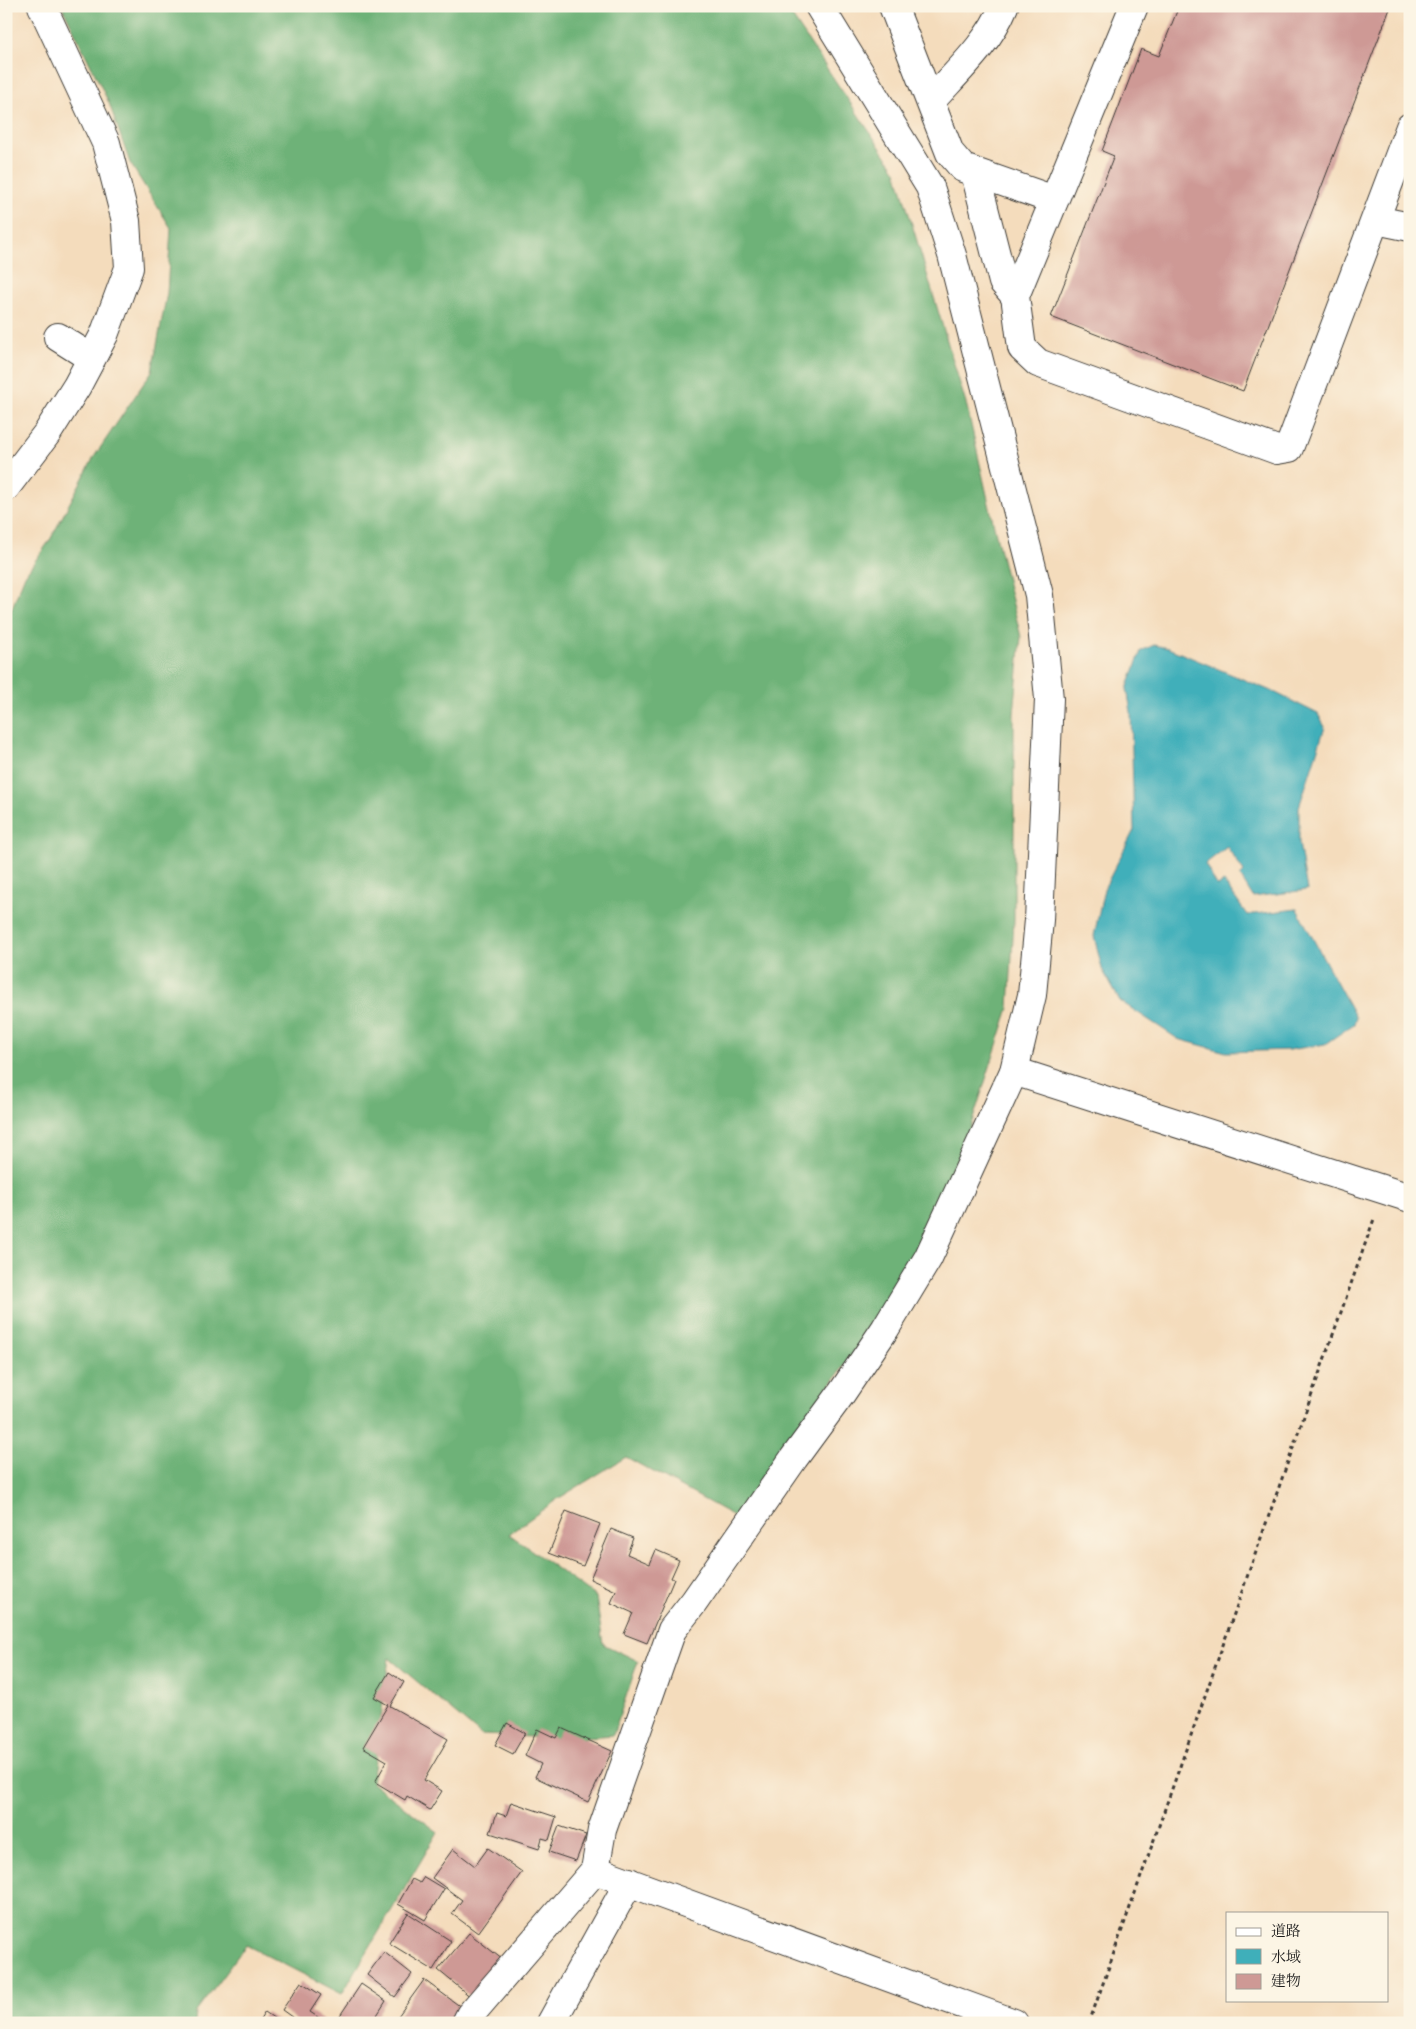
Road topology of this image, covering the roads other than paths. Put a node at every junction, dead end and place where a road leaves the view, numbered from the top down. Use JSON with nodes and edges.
{"nodes":[{"id":1,"x":42,"y":6,"type":"edge"},
{"id":2,"x":819,"y":6,"type":"edge"},
{"id":3,"x":893,"y":6,"type":"edge"},
{"id":4,"x":1004,"y":6,"type":"edge"},
{"id":5,"x":1134,"y":6,"type":"edge"},
{"id":6,"x":931,"y":101,"type":"junction"},
{"id":7,"x":1410,"y":127,"type":"edge"},
{"id":8,"x":975,"y":173,"type":"junction"},
{"id":9,"x":1054,"y":200,"type":"junction"},
{"id":10,"x":1376,"y":220,"type":"junction"},
{"id":11,"x":1410,"y":227,"type":"edge"},
{"id":12,"x":1015,"y":296,"type":"junction"},
{"id":13,"x":58,"y":337,"type":"dead end"},
{"id":14,"x":91,"y":358,"type":"junction"},
{"id":15,"x":6,"y":487,"type":"edge"},
{"id":16,"x":1014,"y":1071,"type":"junction"},
{"id":17,"x":1397,"y":1194,"type":"edge"},
{"id":18,"x":595,"y":1870,"type":"junction"},
{"id":19,"x":629,"y":1882,"type":"junction"},
{"id":20,"x":466,"y":2023,"type":"edge"},
{"id":21,"x":552,"y":2023,"type":"edge"},
{"id":22,"x":1014,"y":2023,"type":"edge"}],
"edges":[{"from":1,"to":14,"type":"street"},
{"from":2,"to":16,"type":"street"},
{"from":3,"to":6,"type":"street"},
{"from":4,"to":6,"type":"street"},
{"from":5,"to":9,"type":"street"},
{"from":6,"to":8,"type":"street"},
{"from":7,"to":10,"type":"street"},
{"from":8,"to":9,"type":"street"},
{"from":8,"to":12,"type":"street"},
{"from":9,"to":12,"type":"street"},
{"from":10,"to":11,"type":"street"},
{"from":10,"to":12,"type":"street"},
{"from":13,"to":14,"type":"street"},
{"from":14,"to":15,"type":"street"},
{"from":16,"to":17,"type":"street"},
{"from":16,"to":18,"type":"street"},
{"from":18,"to":19,"type":"street"},
{"from":18,"to":20,"type":"street"},
{"from":19,"to":21,"type":"street"},
{"from":19,"to":22,"type":"street"}]}
